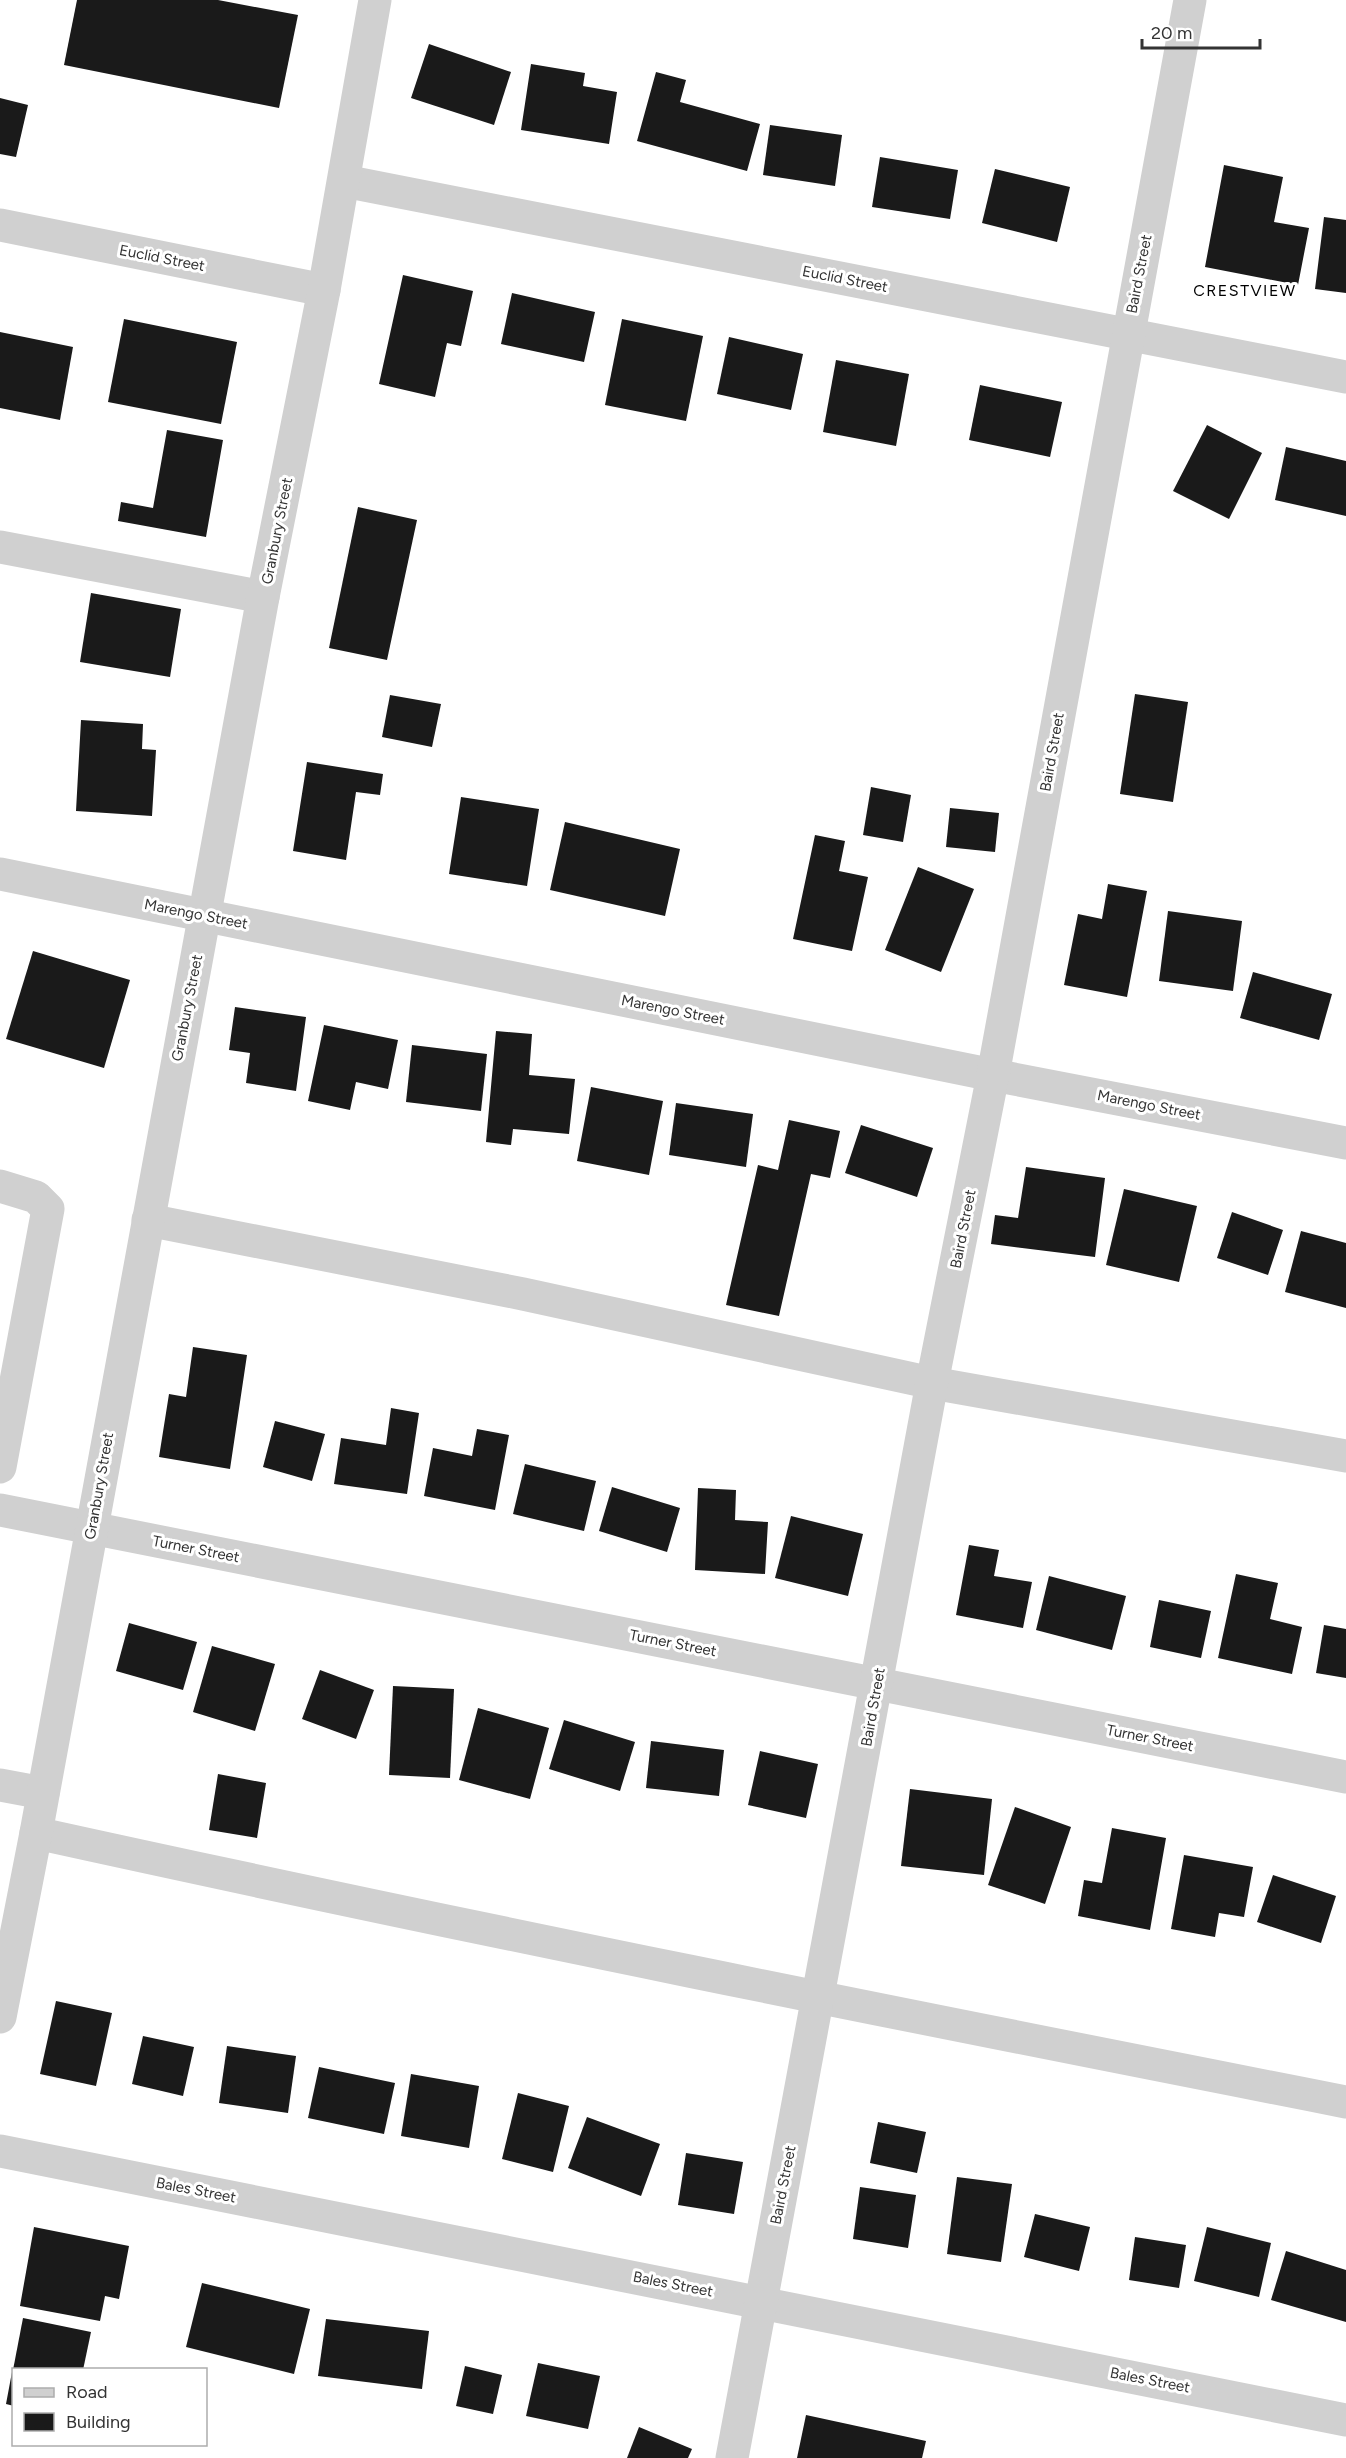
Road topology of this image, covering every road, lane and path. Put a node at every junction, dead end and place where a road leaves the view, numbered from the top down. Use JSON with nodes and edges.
{"nodes":[{"id":1,"x":375,"y":0,"type":"edge"},
{"id":2,"x":1190,"y":0,"type":"edge"},
{"id":3,"x":344,"y":181,"type":"junction"},
{"id":4,"x":0,"y":225,"type":"edge"},
{"id":5,"x":324,"y":290,"type":"junction"},
{"id":6,"x":1128,"y":335,"type":"junction"},
{"id":7,"x":1346,"y":377,"type":"edge"},
{"id":8,"x":0,"y":547,"type":"edge"},
{"id":9,"x":264,"y":597,"type":"junction"},
{"id":10,"x":0,"y":874,"type":"edge"},
{"id":11,"x":205,"y":915,"type":"junction"},
{"id":12,"x":993,"y":1075,"type":"junction"},
{"id":13,"x":1346,"y":1143,"type":"edge"},
{"id":14,"x":0,"y":1186,"type":"edge"},
{"id":15,"x":148,"y":1220,"type":"junction"},
{"id":16,"x":932,"y":1383,"type":"junction"},
{"id":17,"x":1346,"y":1456,"type":"edge"},
{"id":18,"x":0,"y":1467,"type":"edge"},
{"id":19,"x":0,"y":1510,"type":"edge"},
{"id":20,"x":92,"y":1528,"type":"junction"},
{"id":21,"x":877,"y":1684,"type":"junction"},
{"id":22,"x":1346,"y":1777,"type":"edge"},
{"id":23,"x":0,"y":1785,"type":"edge"},
{"id":24,"x":43,"y":1793,"type":"junction"},
{"id":25,"x":36,"y":1833,"type":"junction"},
{"id":26,"x":819,"y":1999,"type":"junction"},
{"id":27,"x":2,"y":2000,"type":"edge"},
{"id":28,"x":1346,"y":2102,"type":"edge"},
{"id":29,"x":0,"y":2151,"type":"edge"},
{"id":30,"x":761,"y":2301,"type":"junction"},
{"id":31,"x":1346,"y":2420,"type":"edge"},
{"id":32,"x":732,"y":2458,"type":"edge"}],
"edges":[{"from":1,"to":3,"type":"street","name":"Granbury Street"},
{"from":2,"to":6,"type":"street","name":"Baird Street"},
{"from":3,"to":5,"type":"street","name":"Granbury Street"},
{"from":3,"to":6,"type":"street","name":"Euclid Street"},
{"from":4,"to":5,"type":"street","name":"Euclid Street"},
{"from":5,"to":9,"type":"street","name":"Granbury Street"},
{"from":6,"to":7,"type":"street","name":"Euclid Street"},
{"from":6,"to":12,"type":"street","name":"Baird Street"},
{"from":8,"to":9,"type":"street"},
{"from":9,"to":11,"type":"street","name":"Granbury Street"},
{"from":10,"to":11,"type":"street","name":"Marengo Street"},
{"from":11,"to":12,"type":"street","name":"Marengo Street"},
{"from":11,"to":15,"type":"street","name":"Granbury Street"},
{"from":12,"to":13,"type":"street","name":"Marengo Street"},
{"from":12,"to":16,"type":"street","name":"Baird Street"},
{"from":14,"to":18,"type":"street"},
{"from":15,"to":16,"type":"street"},
{"from":15,"to":20,"type":"street","name":"Granbury Street"},
{"from":16,"to":17,"type":"street"},
{"from":16,"to":21,"type":"street","name":"Baird Street"},
{"from":19,"to":20,"type":"street","name":"Turner Street"},
{"from":20,"to":21,"type":"street","name":"Turner Street"},
{"from":20,"to":24,"type":"street","name":"Granbury Street"},
{"from":21,"to":22,"type":"street","name":"Turner Street"},
{"from":21,"to":26,"type":"street","name":"Baird Street"},
{"from":23,"to":24,"type":"street"},
{"from":24,"to":25,"type":"street","name":"Granbury Street"},
{"from":25,"to":26,"type":"street"},
{"from":25,"to":27,"type":"street","name":"Granbury Street"},
{"from":26,"to":28,"type":"street"},
{"from":26,"to":30,"type":"street","name":"Baird Street"},
{"from":29,"to":30,"type":"street","name":"Bales Street"},
{"from":30,"to":31,"type":"street","name":"Bales Street"},
{"from":30,"to":32,"type":"street","name":"Baird Street"}]}
